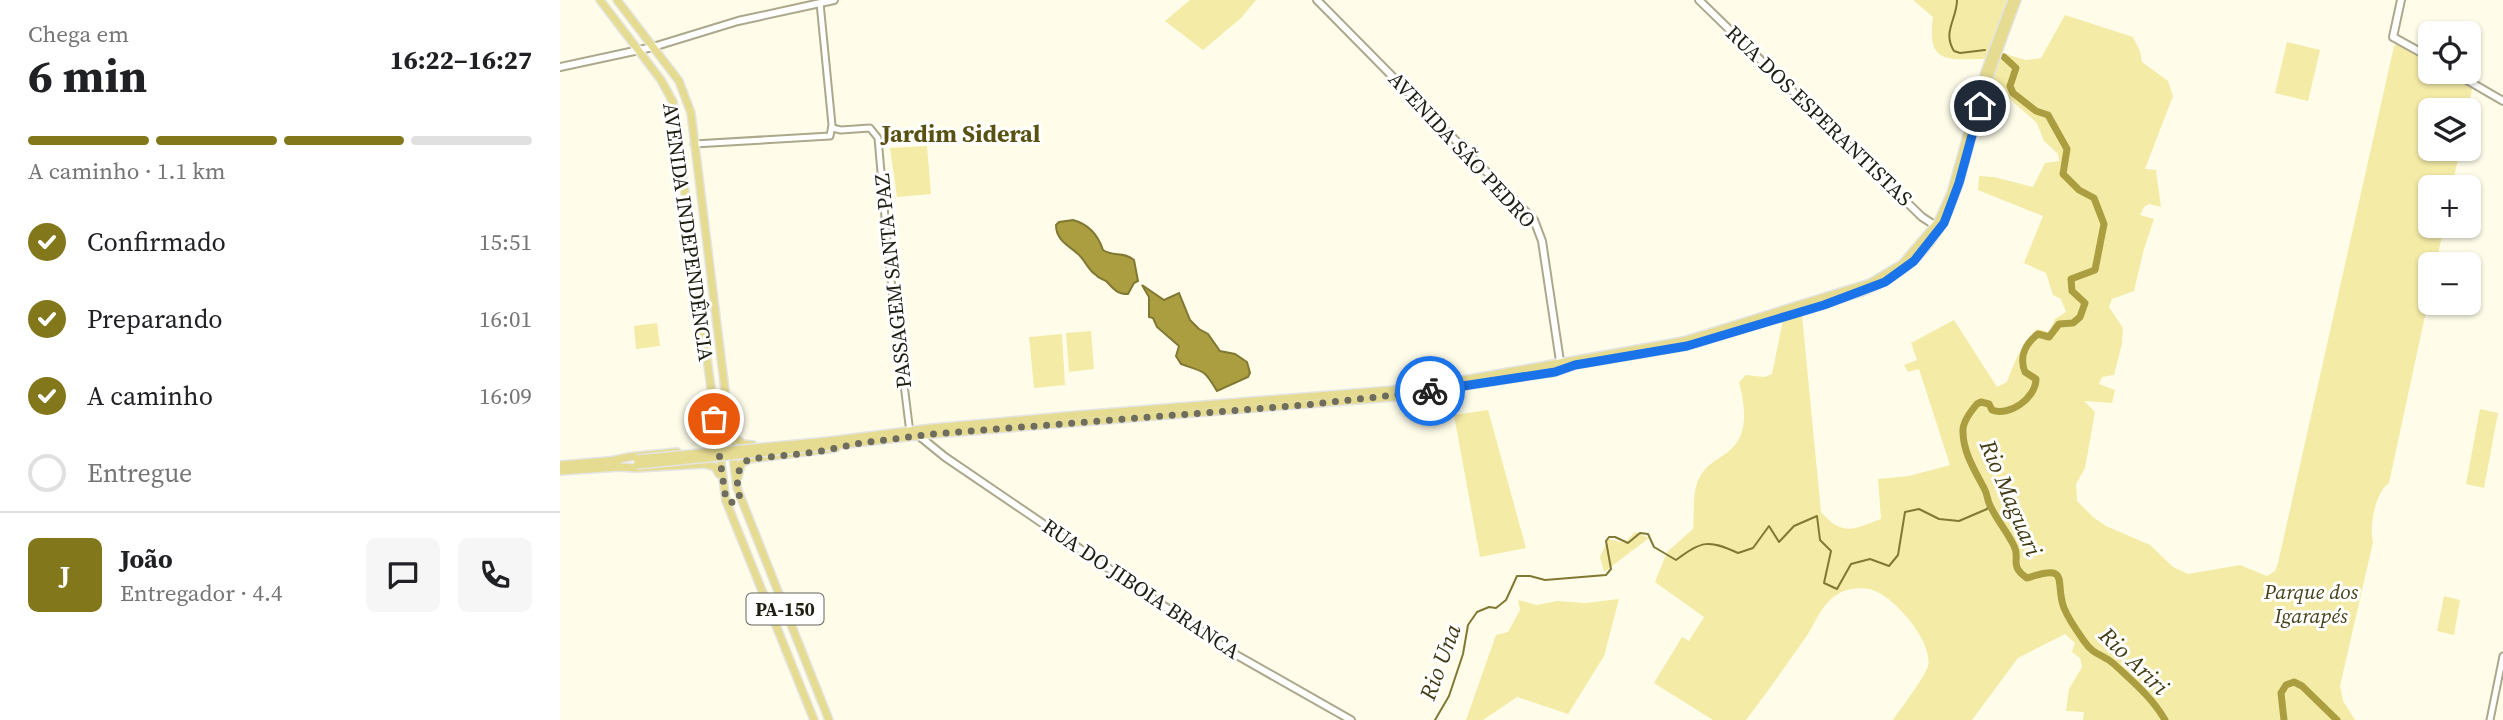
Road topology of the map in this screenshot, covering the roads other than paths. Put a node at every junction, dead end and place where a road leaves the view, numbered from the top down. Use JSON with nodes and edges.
{"nodes":[{"id":1,"x":600,"y":0,"type":"edge"},
{"id":2,"x":617,"y":0,"type":"edge"},
{"id":3,"x":834,"y":0,"type":"edge"},
{"id":4,"x":1317,"y":0,"type":"edge"},
{"id":5,"x":1699,"y":0,"type":"edge"},
{"id":6,"x":2015,"y":0,"type":"edge"},
{"id":7,"x":2401,"y":0,"type":"edge"},
{"id":8,"x":820,"y":3,"type":"junction"},
{"id":9,"x":645,"y":36,"type":"junction"},
{"id":10,"x":635,"y":47,"type":"junction"},
{"id":11,"x":656,"y":50,"type":"junction"},
{"id":12,"x":2418,"y":51,"type":"edge"},
{"id":13,"x":646,"y":61,"type":"junction"},
{"id":14,"x":560,"y":67,"type":"edge"},
{"id":15,"x":2474,"y":84,"type":"edge"},
{"id":16,"x":2503,"y":101,"type":"edge"},
{"id":17,"x":832,"y":128,"type":"junction"},
{"id":18,"x":694,"y":144,"type":"junction"},
{"id":19,"x":1938,"y":227,"type":"junction"},
{"id":20,"x":1560,"y":366,"type":"junction"},
{"id":21,"x":722,"y":368,"type":"junction"},
{"id":22,"x":708,"y":371,"type":"junction"},
{"id":23,"x":724,"y":388,"type":"junction"},
{"id":24,"x":710,"y":389,"type":"junction"},
{"id":25,"x":933,"y":431,"type":"junction"},
{"id":26,"x":914,"y":433,"type":"junction"},
{"id":27,"x":730,"y":434,"type":"junction"},
{"id":28,"x":717,"y":439,"type":"junction"},
{"id":29,"x":861,"y":440,"type":"junction"},
{"id":30,"x":936,"y":450,"type":"junction"},
{"id":31,"x":616,"y":464,"type":"junction"},
{"id":32,"x":560,"y":465,"type":"edge"},
{"id":33,"x":560,"y":471,"type":"edge"},
{"id":34,"x":737,"y":488,"type":"junction"},
{"id":35,"x":724,"y":489,"type":"junction"},
{"id":36,"x":740,"y":498,"type":"junction"},
{"id":37,"x":726,"y":500,"type":"junction"},
{"id":38,"x":748,"y":515,"type":"junction"},
{"id":39,"x":733,"y":519,"type":"junction"},
{"id":40,"x":2503,"y":656,"type":"edge"},
{"id":41,"x":814,"y":720,"type":"edge"},
{"id":42,"x":829,"y":720,"type":"edge"},
{"id":43,"x":1351,"y":720,"type":"edge"},
{"id":44,"x":2490,"y":720,"type":"edge"}],
"edges":[{"from":1,"to":10,"type":"main road","name":"AVENIDA INDEPENDÊNCIA"},
{"from":2,"to":9,"type":"main road","name":"AVENIDA INDEPENDÊNCIA"},
{"from":3,"to":8,"type":"main road"},
{"from":4,"to":20,"type":"main road","name":"AVENIDA SÃO PEDRO"},
{"from":5,"to":19,"type":"main road","name":"RUA DOS ESPERANTISTAS"},
{"from":6,"to":19,"type":"main road"},
{"from":7,"to":12,"type":"main road"},
{"from":8,"to":11,"type":"main road"},
{"from":8,"to":17,"type":"street"},
{"from":9,"to":10,"type":"main road"},
{"from":9,"to":11,"type":"main road","name":"AVENIDA INDEPENDÊNCIA"},
{"from":10,"to":11,"type":"main road"},
{"from":10,"to":13,"type":"main road","name":"AVENIDA INDEPENDÊNCIA"},
{"from":10,"to":14,"type":"main road"},
{"from":11,"to":13,"type":"main road"},
{"from":11,"to":18,"type":"main road","name":"AVENIDA INDEPENDÊNCIA"},
{"from":13,"to":22,"type":"main road","name":"AVENIDA INDEPENDÊNCIA"},
{"from":15,"to":16,"type":"main road"},
{"from":17,"to":18,"type":"street"},
{"from":17,"to":26,"type":"street","name":"PASSAGEM SANTA PAZ"},
{"from":18,"to":21,"type":"main road","name":"AVENIDA INDEPENDÊNCIA"},
{"from":19,"to":20,"type":"main road"},
{"from":20,"to":25,"type":"main road"},
{"from":21,"to":22,"type":"main road"},
{"from":21,"to":23,"type":"main road","name":"AVENIDA INDEPENDÊNCIA"},
{"from":22,"to":24,"type":"main road","name":"AVENIDA INDEPENDÊNCIA"},
{"from":23,"to":24,"type":"main road"},
{"from":23,"to":27,"type":"main road","name":"AVENIDA INDEPENDÊNCIA"},
{"from":24,"to":28,"type":"main road","name":"AVENIDA INDEPENDÊNCIA"},
{"from":25,"to":26,"type":"main road"},
{"from":25,"to":30,"type":"main road"},
{"from":26,"to":29,"type":"main road"},
{"from":26,"to":30,"type":"main road","name":"RUA DO JIBOIA BRANCA"},
{"from":27,"to":29,"type":"main road"},
{"from":27,"to":34,"type":"main road","name":"AVENIDA INDEPENDÊNCIA","number":"PA-150"},
{"from":28,"to":31,"type":"main road"},
{"from":28,"to":35,"type":"main road","name":"AVENIDA INDEPENDÊNCIA","number":"PA-150"},
{"from":29,"to":31,"type":"main road","bridge":true},
{"from":29,"to":34,"type":"main road"},
{"from":30,"to":43,"type":"main road","name":"RUA DO JIBOIA BRANCA"},
{"from":31,"to":32,"type":"main road"},
{"from":31,"to":33,"type":"main road"},
{"from":31,"to":35,"type":"main road"},
{"from":34,"to":36,"type":"main road","name":"AVENIDA INDEPENDÊNCIA","number":"PA-150"},
{"from":35,"to":37,"type":"main road","name":"AVENIDA INDEPENDÊNCIA","number":"PA-150"},
{"from":36,"to":37,"type":"main road"},
{"from":36,"to":38,"type":"main road","name":"AVENIDA INDEPENDÊNCIA","number":"PA-150"},
{"from":37,"to":39,"type":"main road","name":"AVENIDA INDEPENDÊNCIA","number":"PA-150"},
{"from":38,"to":39,"type":"main road"},
{"from":38,"to":42,"type":"main road","name":"AVENIDA INDEPENDÊNCIA","number":"PA-150"},
{"from":39,"to":41,"type":"main road","name":"AVENIDA INDEPENDÊNCIA","number":"PA-150"},
{"from":40,"to":44,"type":"street"}]}
